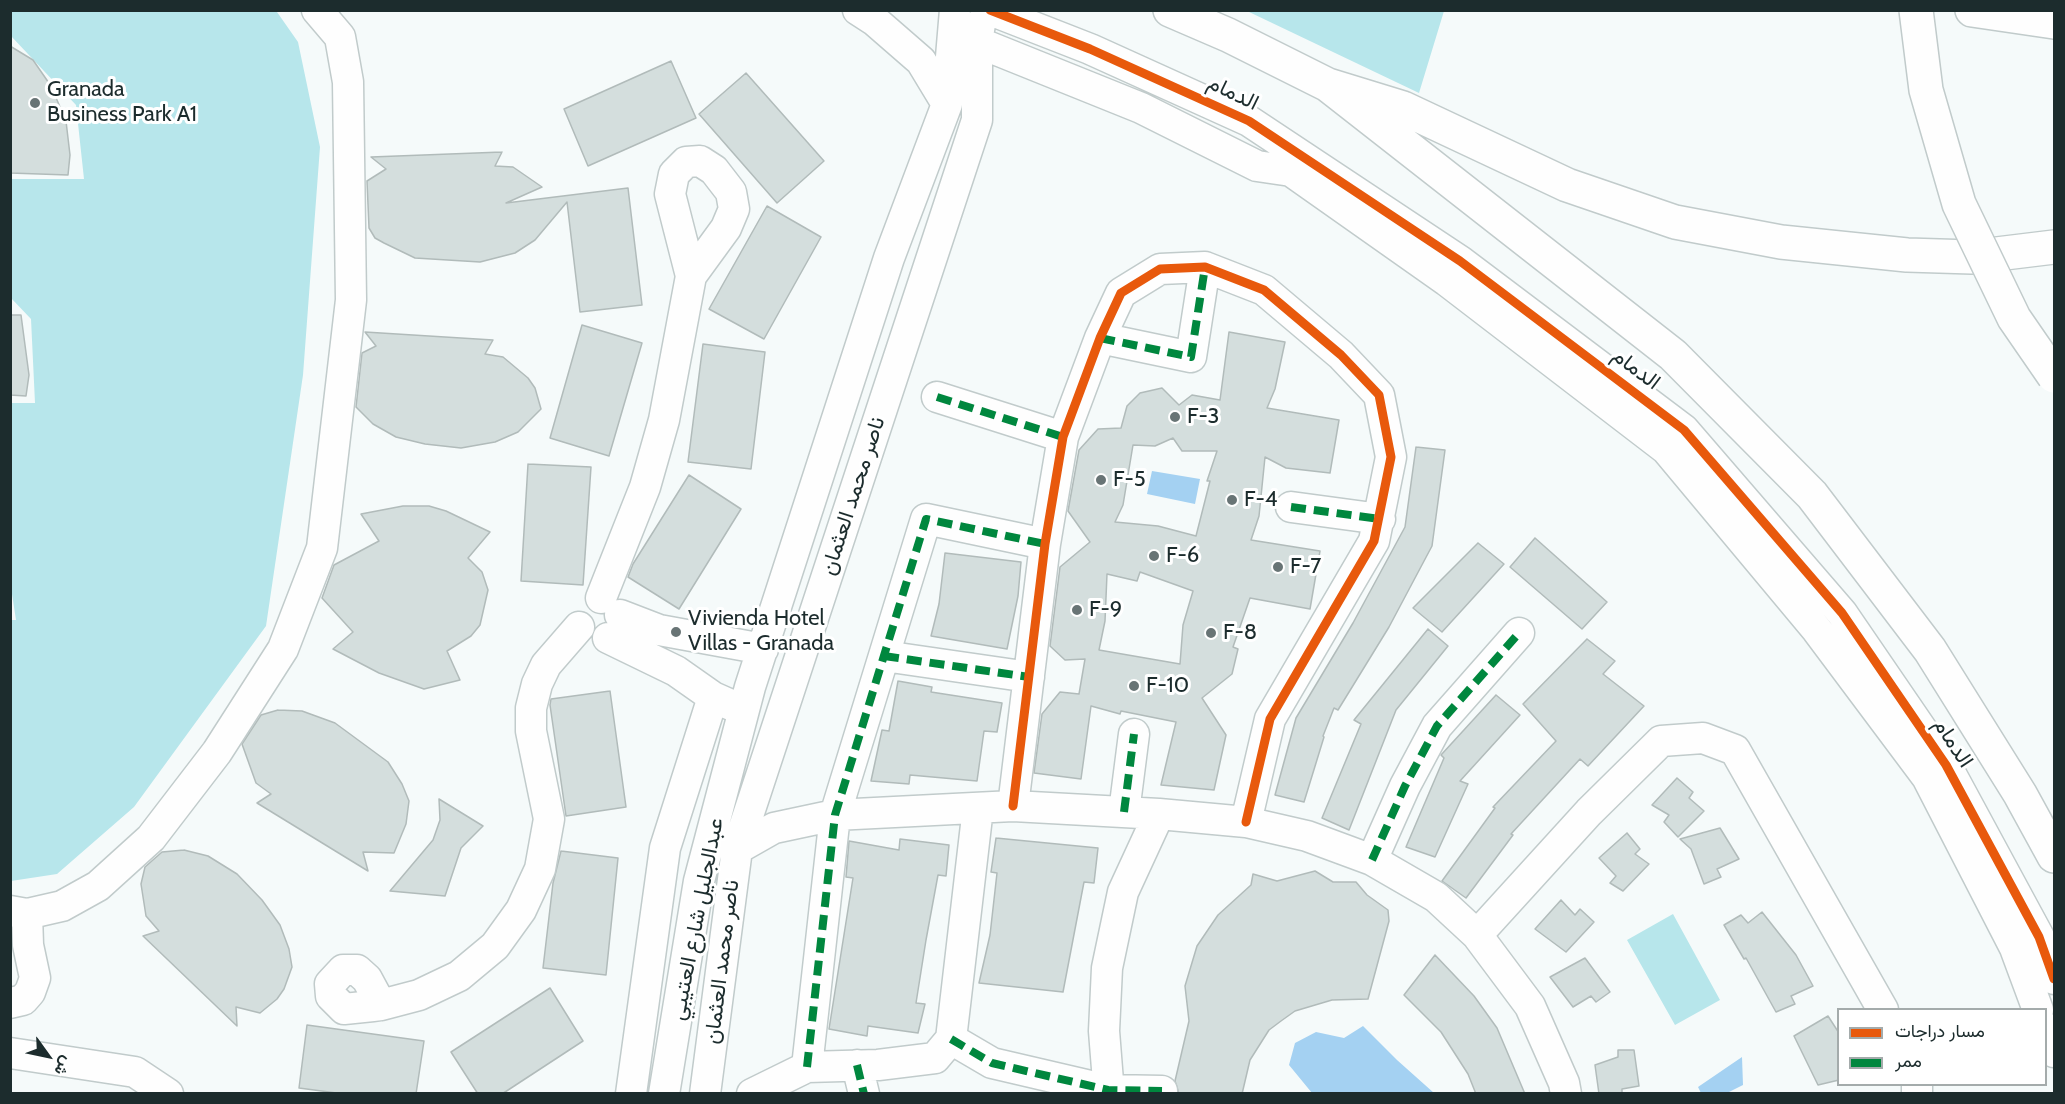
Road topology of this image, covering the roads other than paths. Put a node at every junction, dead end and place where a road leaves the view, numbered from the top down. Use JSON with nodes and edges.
{"nodes":[{"id":1,"x":317,"y":10,"type":"edge"},
{"id":2,"x":858,"y":10,"type":"edge"},
{"id":3,"x":955,"y":10,"type":"edge"},
{"id":4,"x":983,"y":10,"type":"edge"},
{"id":5,"x":990,"y":10,"type":"edge"},
{"id":6,"x":1170,"y":10,"type":"edge"},
{"id":7,"x":1916,"y":10,"type":"edge"},
{"id":8,"x":1972,"y":10,"type":"edge"},
{"id":9,"x":2055,"y":22,"type":"edge"},
{"id":10,"x":977,"y":42,"type":"junction"},
{"id":11,"x":1328,"y":85,"type":"junction"},
{"id":12,"x":947,"y":104,"type":"junction"},
{"id":13,"x":2055,"y":248,"type":"edge"},
{"id":14,"x":1205,"y":267,"type":"junction"},
{"id":15,"x":691,"y":276,"type":"dead end"},
{"id":16,"x":1100,"y":338,"type":"junction"},
{"id":17,"x":2055,"y":376,"type":"edge"},
{"id":18,"x":937,"y":397,"type":"dead end"},
{"id":19,"x":1063,"y":437,"type":"junction"},
{"id":20,"x":1291,"y":507,"type":"dead end"},
{"id":21,"x":1380,"y":519,"type":"junction"},
{"id":22,"x":1045,"y":543,"type":"junction"},
{"id":23,"x":610,"y":617,"type":"junction"},
{"id":24,"x":1519,"y":633,"type":"dead end"},
{"id":25,"x":691,"y":634,"type":"junction"},
{"id":26,"x":653,"y":643,"type":"junction"},
{"id":27,"x":763,"y":649,"type":"junction"},
{"id":28,"x":884,"y":656,"type":"junction"},
{"id":29,"x":676,"y":671,"type":"junction"},
{"id":30,"x":1029,"y":677,"type":"junction"},
{"id":31,"x":713,"y":697,"type":"junction"},
{"id":32,"x":744,"y":712,"type":"junction"},
{"id":33,"x":1134,"y":734,"type":"dead end"},
{"id":34,"x":1013,"y":806,"type":"junction"},
{"id":35,"x":978,"y":808,"type":"junction"},
{"id":36,"x":1124,"y":812,"type":"junction"},
{"id":37,"x":1159,"y":814,"type":"junction"},
{"id":38,"x":835,"y":815,"type":"junction"},
{"id":39,"x":1246,"y":822,"type":"junction"},
{"id":40,"x":737,"y":849,"type":"junction"},
{"id":41,"x":2055,"y":856,"type":"edge"},
{"id":42,"x":1372,"y":860,"type":"junction"},
{"id":43,"x":19,"y":913,"type":"edge"},
{"id":44,"x":1477,"y":935,"type":"junction"},
{"id":45,"x":2055,"y":979,"type":"edge"},
{"id":46,"x":10,"y":1003,"type":"edge"},
{"id":47,"x":381,"y":1005,"type":"dead end"},
{"id":48,"x":1882,"y":1008,"type":"edge"},
{"id":49,"x":2037,"y":1008,"type":"edge"},
{"id":50,"x":2047,"y":1031,"type":"edge"},
{"id":51,"x":951,"y":1039,"type":"junction"},
{"id":52,"x":2055,"y":1052,"type":"edge"},
{"id":53,"x":10,"y":1053,"type":"edge"},
{"id":54,"x":807,"y":1067,"type":"junction"},
{"id":55,"x":860,"y":1079,"type":"edge"},
{"id":56,"x":1162,"y":1091,"type":"dead end"},
{"id":57,"x":1109,"y":1092,"type":"edge"},
{"id":58,"x":168,"y":1094,"type":"edge"},
{"id":59,"x":631,"y":1094,"type":"edge"},
{"id":60,"x":664,"y":1094,"type":"edge"},
{"id":61,"x":705,"y":1094,"type":"edge"},
{"id":62,"x":752,"y":1094,"type":"edge"},
{"id":63,"x":1566,"y":1094,"type":"edge"}],
"edges":[{"from":1,"to":43,"type":"street"},
{"from":2,"to":12,"type":"street"},
{"from":3,"to":12,"type":"street"},
{"from":4,"to":10,"type":"street"},
{"from":5,"to":45,"type":"street","name":"الدمام"},
{"from":6,"to":11,"type":"highway"},
{"from":7,"to":17,"type":"highway","bridge":true},
{"from":8,"to":9,"type":"highway"},
{"from":10,"to":12,"type":"street"},
{"from":10,"to":40,"type":"street","name":"ناصر محمد العثمان"},
{"from":10,"to":49,"type":"street","name":"الدمام"},
{"from":11,"to":13,"type":"highway"},
{"from":11,"to":41,"type":"highway"},
{"from":12,"to":27,"type":"street","name":"عبدالجليل شارع العتيبي"},
{"from":14,"to":16,"type":"street"},
{"from":14,"to":16,"type":"street"},
{"from":14,"to":21,"type":"street"},
{"from":15,"to":23,"type":"street"},
{"from":16,"to":19,"type":"street"},
{"from":18,"to":19,"type":"street"},
{"from":19,"to":22,"type":"street"},
{"from":20,"to":21,"type":"street"},
{"from":21,"to":39,"type":"street"},
{"from":22,"to":28,"type":"street"},
{"from":22,"to":30,"type":"street"},
{"from":23,"to":26,"type":"street"},
{"from":23,"to":47,"type":"street"},
{"from":24,"to":42,"type":"street"},
{"from":25,"to":26,"type":"street"},
{"from":25,"to":27,"type":"street"},
{"from":25,"to":29,"type":"street"},
{"from":26,"to":29,"type":"street"},
{"from":27,"to":32,"type":"street","name":"عبدالجليل شارع العتيبي"},
{"from":28,"to":30,"type":"street"},
{"from":28,"to":38,"type":"street"},
{"from":29,"to":31,"type":"street"},
{"from":30,"to":34,"type":"street"},
{"from":31,"to":32,"type":"street"},
{"from":31,"to":59,"type":"street"},
{"from":32,"to":60,"type":"street","name":"عبدالجليل شارع العتيبي"},
{"from":33,"to":36,"type":"street"},
{"from":34,"to":35,"type":"street"},
{"from":34,"to":36,"type":"street"},
{"from":35,"to":38,"type":"street"},
{"from":35,"to":51,"type":"street"},
{"from":36,"to":37,"type":"street"},
{"from":37,"to":39,"type":"street"},
{"from":37,"to":57,"type":"street"},
{"from":38,"to":40,"type":"street"},
{"from":38,"to":54,"type":"street"},
{"from":39,"to":42,"type":"street"},
{"from":40,"to":61,"type":"street","name":"ناصر محمد العثمان"},
{"from":42,"to":44,"type":"street"},
{"from":43,"to":46,"type":"street"},
{"from":44,"to":48,"type":"street"},
{"from":44,"to":63,"type":"street"},
{"from":50,"to":52,"type":"street"},
{"from":51,"to":55,"type":"street"},
{"from":51,"to":57,"type":"street"},
{"from":53,"to":58,"type":"street"},
{"from":54,"to":55,"type":"street"},
{"from":54,"to":62,"type":"street"},
{"from":56,"to":57,"type":"street"}]}
